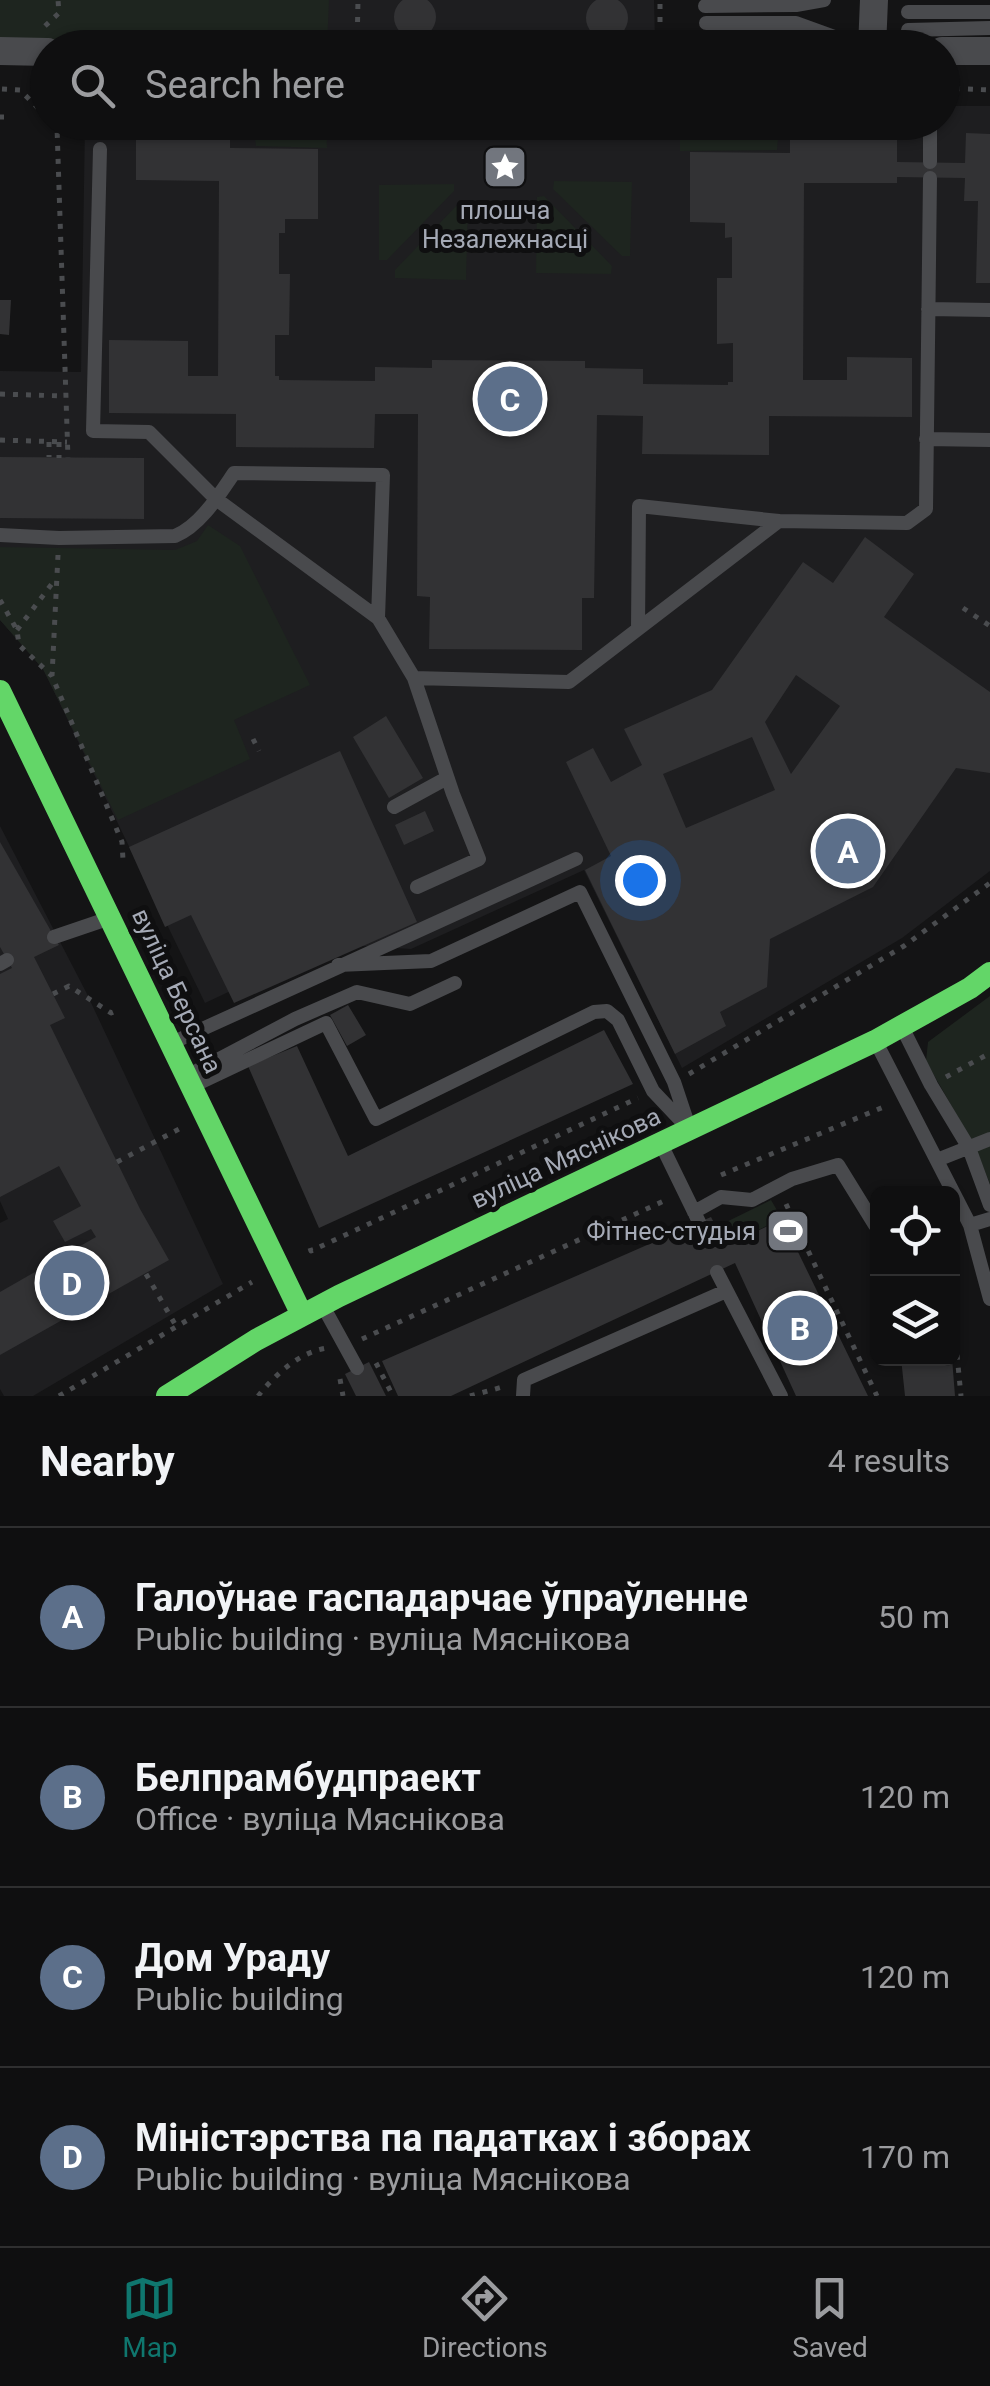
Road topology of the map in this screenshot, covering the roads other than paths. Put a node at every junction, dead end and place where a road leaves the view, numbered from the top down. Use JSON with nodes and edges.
{"nodes":[{"id":1,"x":824,"y":0,"type":"edge"},
{"id":2,"x":874,"y":0,"type":"edge"},
{"id":3,"x":705,"y":6,"type":"dead end"},
{"id":4,"x":908,"y":12,"type":"dead end"},
{"id":5,"x":990,"y":12,"type":"edge"},
{"id":6,"x":706,"y":23,"type":"dead end"},
{"id":7,"x":990,"y":28,"type":"edge"},
{"id":8,"x":816,"y":30,"type":"edge"},
{"id":9,"x":871,"y":30,"type":"edge"},
{"id":10,"x":908,"y":30,"type":"dead end"},
{"id":11,"x":0,"y":51,"type":"edge"},
{"id":12,"x":960,"y":51,"type":"edge"},
{"id":13,"x":990,"y":51,"type":"edge"},
{"id":14,"x":30,"y":52,"type":"edge"},
{"id":15,"x":930,"y":140,"type":"edge"},
{"id":16,"x":100,"y":149,"type":"dead end"},
{"id":17,"x":928,"y":310,"type":"junction"},
{"id":18,"x":990,"y":310,"type":"edge"},
{"id":19,"x":926,"y":438,"type":"junction"},
{"id":20,"x":990,"y":440,"type":"edge"},
{"id":21,"x":216,"y":499,"type":"junction"},
{"id":22,"x":779,"y":521,"type":"junction"},
{"id":23,"x":0,"y":535,"type":"edge"},
{"id":24,"x":378,"y":618,"type":"junction"},
{"id":25,"x":638,"y":629,"type":"junction"},
{"id":26,"x":414,"y":678,"type":"junction"},
{"id":27,"x":0,"y":691,"type":"edge"},
{"id":28,"x":448,"y":778,"type":"junction"},
{"id":29,"x":394,"y":807,"type":"dead end"},
{"id":30,"x":576,"y":859,"type":"dead end"},
{"id":31,"x":417,"y":887,"type":"dead end"},
{"id":32,"x":112,"y":917,"type":"junction"},
{"id":33,"x":54,"y":937,"type":"dead end"},
{"id":34,"x":338,"y":965,"type":"junction"},
{"id":35,"x":990,"y":973,"type":"edge"},
{"id":36,"x":455,"y":983,"type":"dead end"},
{"id":37,"x":902,"y":1026,"type":"junction"},
{"id":38,"x":875,"y":1041,"type":"junction"},
{"id":39,"x":172,"y":1044,"type":"junction"},
{"id":40,"x":190,"y":1081,"type":"junction"},
{"id":41,"x":690,"y":1130,"type":"junction"},
{"id":42,"x":990,"y":1139,"type":"edge"},
{"id":43,"x":660,"y":1144,"type":"junction"},
{"id":44,"x":970,"y":1148,"type":"junction"},
{"id":45,"x":937,"y":1160,"type":"junction"},
{"id":46,"x":990,"y":1205,"type":"edge"},
{"id":47,"x":870,"y":1217,"type":"edge"},
{"id":48,"x":990,"y":1220,"type":"edge"},
{"id":49,"x":970,"y":1225,"type":"junction"},
{"id":50,"x":717,"y":1272,"type":"dead end"},
{"id":51,"x":726,"y":1292,"type":"junction"},
{"id":52,"x":990,"y":1299,"type":"edge"},
{"id":53,"x":312,"y":1310,"type":"junction"},
{"id":54,"x":357,"y":1368,"type":"dead end"},
{"id":55,"x":195,"y":1388,"type":"edge"},
{"id":56,"x":523,"y":1388,"type":"edge"},
{"id":57,"x":167,"y":1396,"type":"edge"},
{"id":58,"x":781,"y":1396,"type":"edge"}],
"edges":[{"from":1,"to":3,"type":"lane"},
{"from":2,"to":9,"type":"street"},
{"from":4,"to":5,"type":"lane"},
{"from":6,"to":8,"type":"lane"},
{"from":7,"to":10,"type":"lane"},
{"from":11,"to":14,"type":"street"},
{"from":12,"to":13,"type":"street"},
{"from":15,"to":17,"type":"lane"},
{"from":16,"to":21,"type":"lane"},
{"from":17,"to":18,"type":"lane"},
{"from":17,"to":19,"type":"lane"},
{"from":19,"to":20,"type":"lane"},
{"from":19,"to":22,"type":"lane"},
{"from":21,"to":23,"type":"lane"},
{"from":21,"to":24,"type":"lane"},
{"from":21,"to":24,"type":"lane"},
{"from":22,"to":25,"type":"lane"},
{"from":22,"to":25,"type":"lane"},
{"from":24,"to":26,"type":"lane"},
{"from":25,"to":26,"type":"lane"},
{"from":26,"to":28,"type":"lane"},
{"from":27,"to":32,"type":"main road","name":"вуліца Берсана"},
{"from":28,"to":29,"type":"lane"},
{"from":28,"to":31,"type":"lane"},
{"from":30,"to":34,"type":"lane"},
{"from":32,"to":33,"type":"lane"},
{"from":32,"to":39,"type":"main road","name":"вуліца Берсана"},
{"from":34,"to":39,"type":"lane"},
{"from":34,"to":41,"type":"lane"},
{"from":35,"to":37,"type":"main road","name":"вуліца Мяснікова"},
{"from":36,"to":40,"type":"lane"},
{"from":37,"to":38,"type":"main road","name":"вуліца Мяснікова"},
{"from":37,"to":44,"type":"lane"},
{"from":38,"to":41,"type":"main road","name":"вуліца Мяснікова"},
{"from":38,"to":45,"type":"lane"},
{"from":39,"to":40,"type":"main road","name":"вуліца Берсана"},
{"from":40,"to":41,"type":"lane"},
{"from":40,"to":53,"type":"main road","name":"вуліца Берсана"},
{"from":41,"to":43,"type":"main road","name":"вуліца Мяснікова"},
{"from":42,"to":44,"type":"lane"},
{"from":43,"to":47,"type":"lane"},
{"from":43,"to":53,"type":"main road","name":"вуліца Мяснікова"},
{"from":44,"to":45,"type":"lane"},
{"from":44,"to":46,"type":"lane"},
{"from":45,"to":49,"type":"lane"},
{"from":48,"to":49,"type":"lane"},
{"from":49,"to":52,"type":"lane"},
{"from":50,"to":51,"type":"lane"},
{"from":51,"to":56,"type":"lane"},
{"from":51,"to":58,"type":"lane"},
{"from":53,"to":54,"type":"lane"},
{"from":53,"to":55,"type":"main road","name":"вуліца Мяснікова"},
{"from":55,"to":57,"type":"main road","name":"вуліца Мяснікова"}]}
